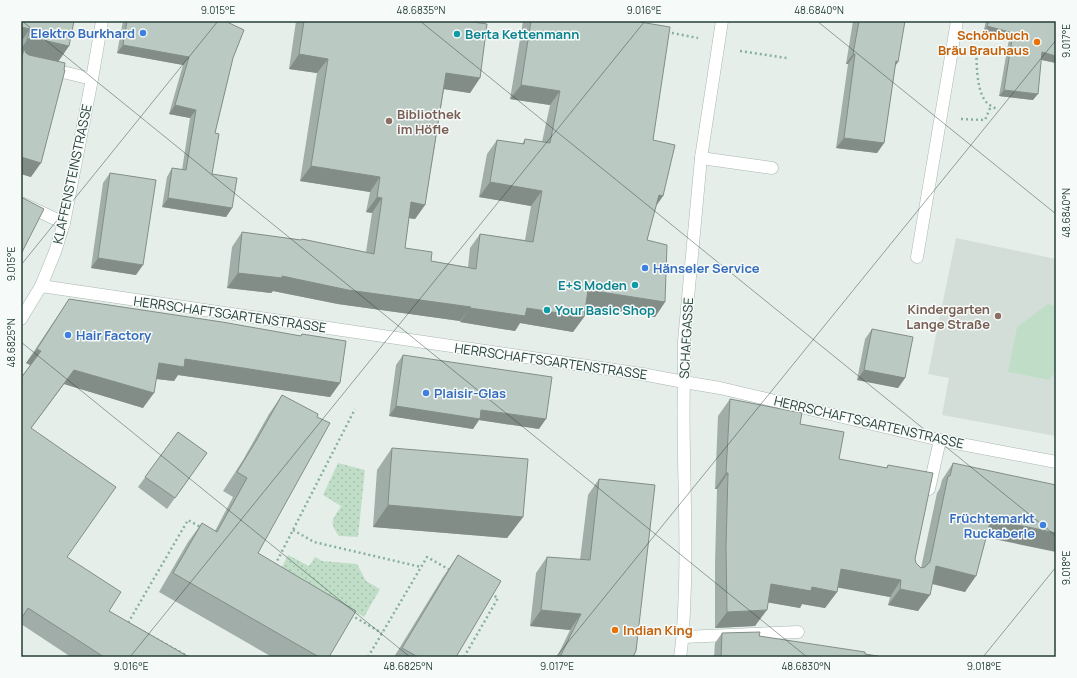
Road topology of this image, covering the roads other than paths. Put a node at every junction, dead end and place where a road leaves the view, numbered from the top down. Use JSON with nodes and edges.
{"nodes":[{"id":1,"x":102,"y":21,"type":"edge"},
{"id":2,"x":722,"y":21,"type":"edge"},
{"id":3,"x":956,"y":26,"type":"edge"},
{"id":4,"x":21,"y":62,"type":"edge"},
{"id":5,"x":92,"y":79,"type":"junction"},
{"id":6,"x":701,"y":158,"type":"junction"},
{"id":7,"x":772,"y":168,"type":"dead end"},
{"id":8,"x":21,"y":203,"type":"edge"},
{"id":9,"x":64,"y":223,"type":"junction"},
{"id":10,"x":917,"y":257,"type":"dead end"},
{"id":11,"x":41,"y":286,"type":"junction"},
{"id":12,"x":21,"y":319,"type":"edge"},
{"id":13,"x":684,"y":382,"type":"junction"},
{"id":14,"x":940,"y":440,"type":"junction"},
{"id":15,"x":1056,"y":462,"type":"edge"},
{"id":16,"x":927,"y":501,"type":"edge"},
{"id":17,"x":798,"y":632,"type":"dead end"},
{"id":18,"x":683,"y":637,"type":"junction"},
{"id":19,"x":680,"y":657,"type":"edge"}],
"edges":[{"from":1,"to":5,"type":"street","name":"KLAFFENSTEINSTRASSE"},
{"from":2,"to":6,"type":"street","name":"SCHAFGASSE"},
{"from":3,"to":10,"type":"street"},
{"from":4,"to":5,"type":"street"},
{"from":5,"to":9,"type":"street","name":"KLAFFENSTEINSTRASSE"},
{"from":6,"to":7,"type":"street"},
{"from":6,"to":13,"type":"street","name":"SCHAFGASSE"},
{"from":8,"to":9,"type":"street"},
{"from":9,"to":11,"type":"street","name":"KLAFFENSTEINSTRASSE"},
{"from":11,"to":12,"type":"street","name":"KLAFFENSTEINSTRASSE"},
{"from":11,"to":13,"type":"street","name":"HERRSCHAFTSGARTENSTRASSE"},
{"from":13,"to":14,"type":"street","name":"HERRSCHAFTSGARTENSTRASSE"},
{"from":13,"to":18,"type":"street","name":"SCHAFGASSE"},
{"from":14,"to":15,"type":"street","name":"HERRSCHAFTSGARTENSTRASSE"},
{"from":14,"to":16,"type":"street"},
{"from":17,"to":18,"type":"street"},
{"from":18,"to":19,"type":"street","name":"SCHAFGASSE"}]}
